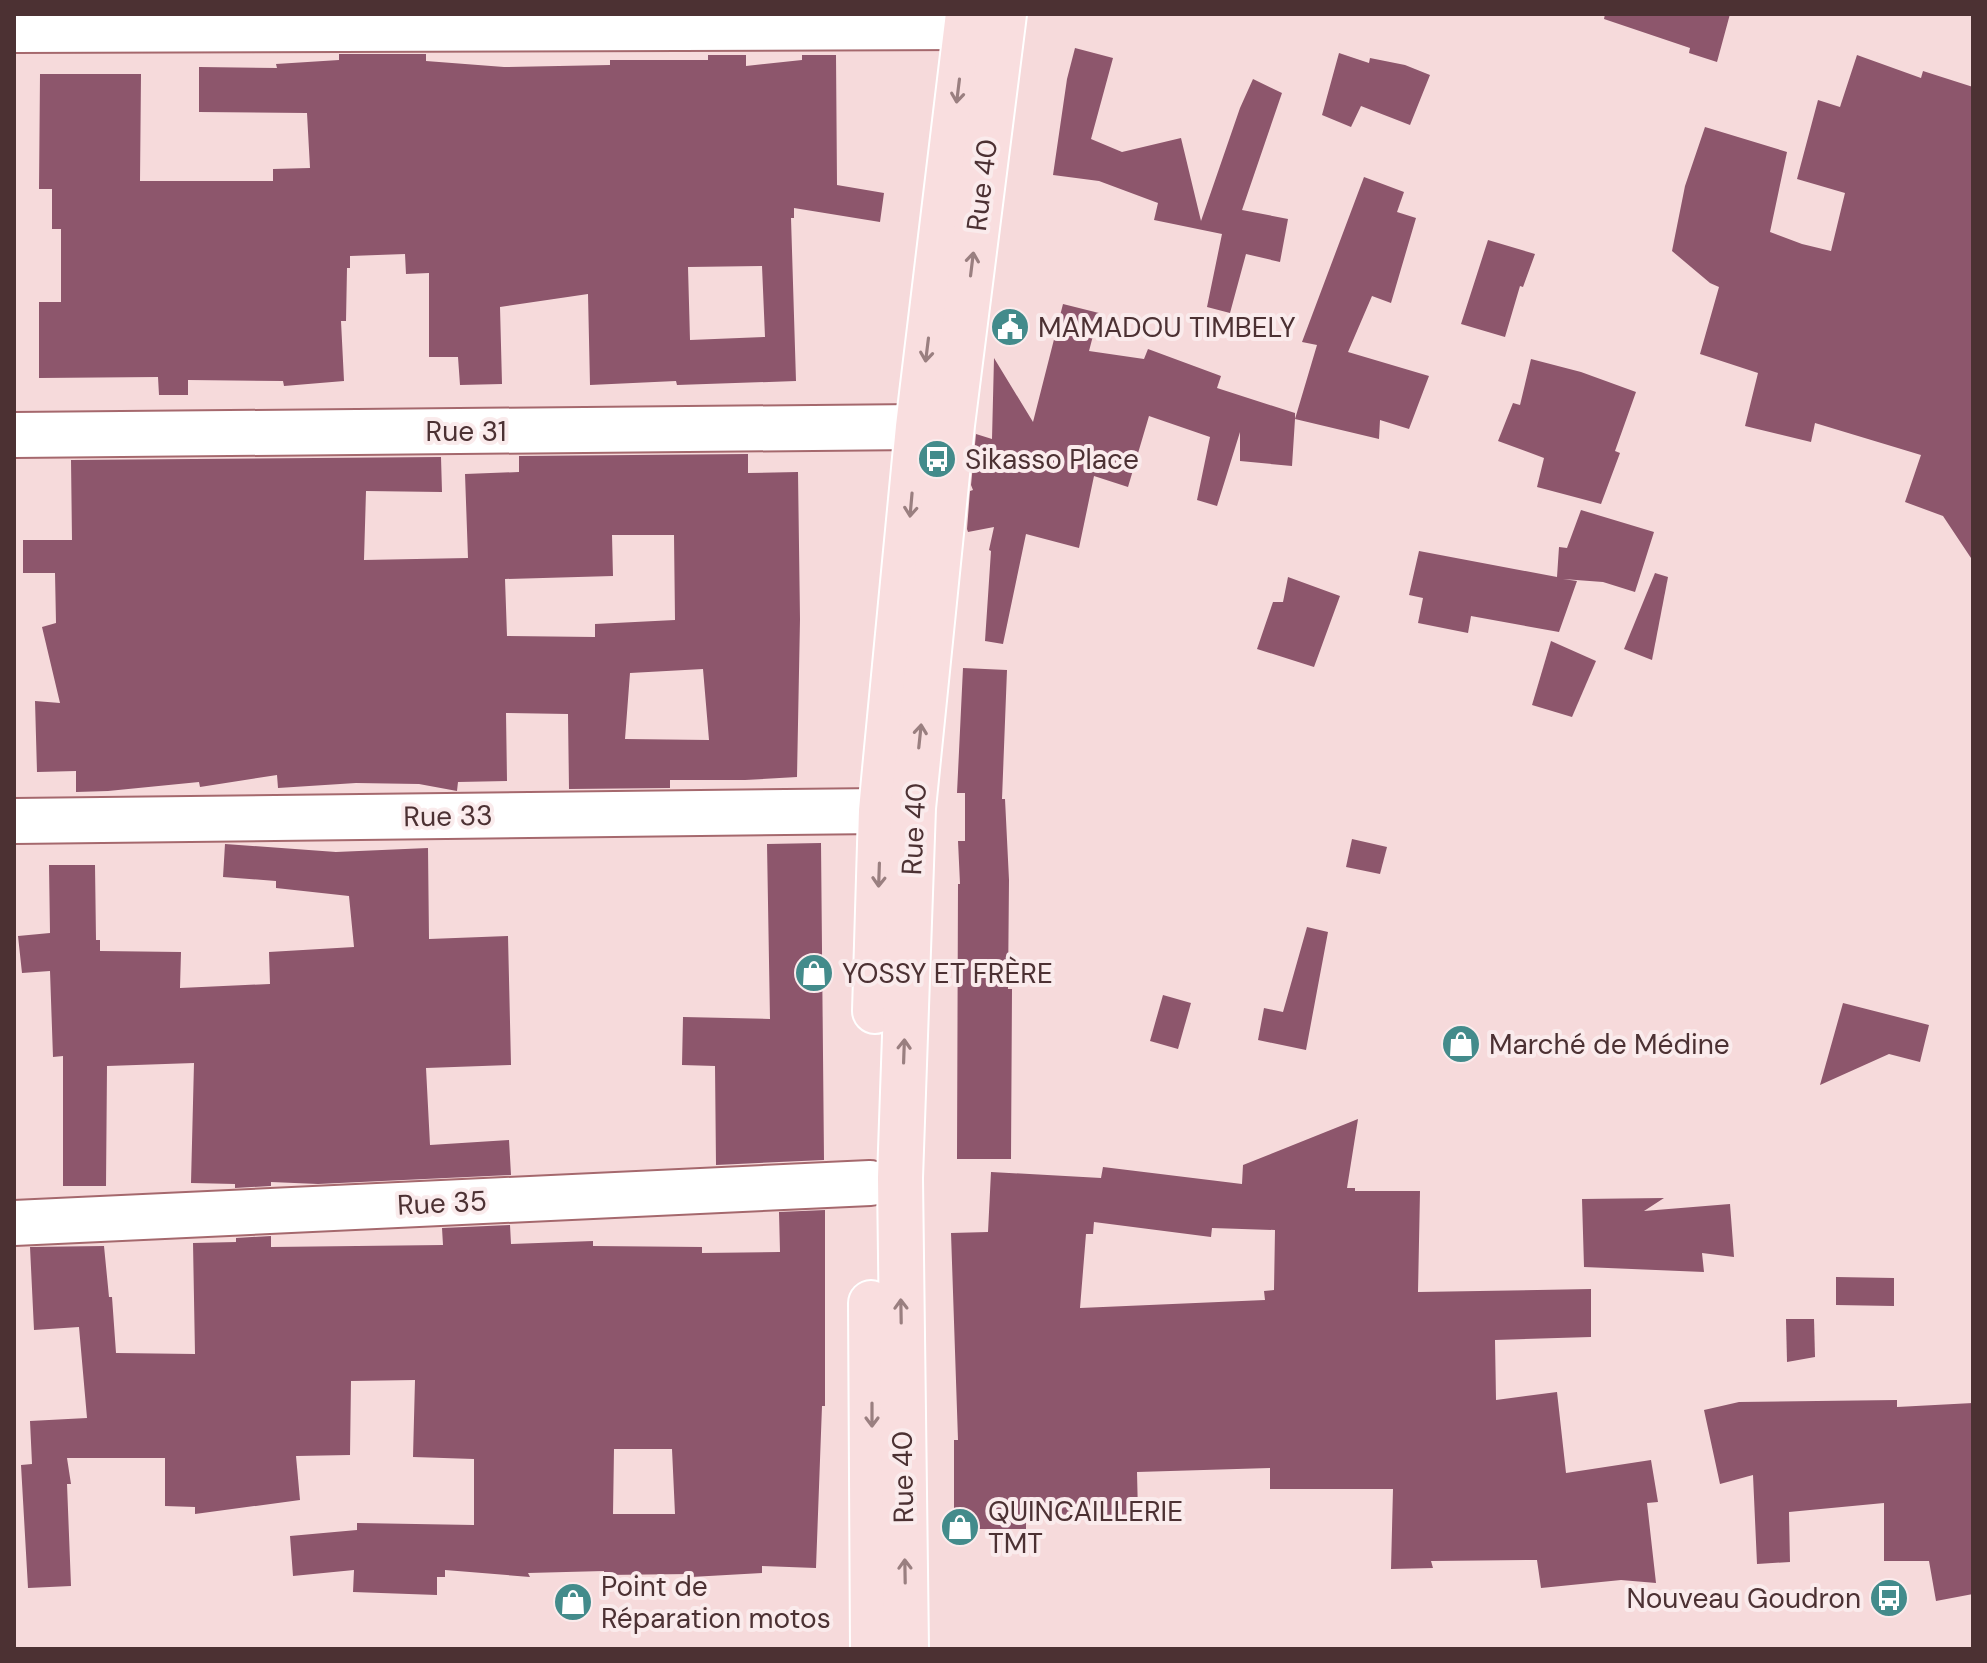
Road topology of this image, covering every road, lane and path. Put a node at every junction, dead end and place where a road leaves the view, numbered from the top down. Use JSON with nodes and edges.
{"nodes":[{"id":1,"x":979,"y":18,"type":"edge"},
{"id":2,"x":14,"y":30,"type":"edge"},
{"id":3,"x":918,"y":427,"type":"junction"},
{"id":4,"x":14,"y":435,"type":"edge"},
{"id":5,"x":881,"y":811,"type":"junction"},
{"id":6,"x":14,"y":821,"type":"edge"},
{"id":7,"x":870,"y":1183,"type":"junction"},
{"id":8,"x":14,"y":1223,"type":"edge"},
{"id":9,"x":873,"y":1649,"type":"edge"},
{"id":10,"x":906,"y":1649,"type":"edge"}],
"edges":[{"from":1,"to":2,"type":"street"},
{"from":1,"to":3,"type":"main road","name":"Rue 40","one_way":true},
{"from":10,"to":1,"type":"main road","name":"Rue 40","one_way":true},
{"from":3,"to":4,"type":"street","name":"Rue 31"},
{"from":3,"to":5,"type":"main road","name":"Rue 40","one_way":true},
{"from":5,"to":6,"type":"street","name":"Rue 33"},
{"from":5,"to":7,"type":"main road","name":"Rue 40","one_way":true},
{"from":7,"to":8,"type":"street","name":"Rue 35"},
{"from":7,"to":9,"type":"main road","name":"Rue 40","one_way":true}]}
